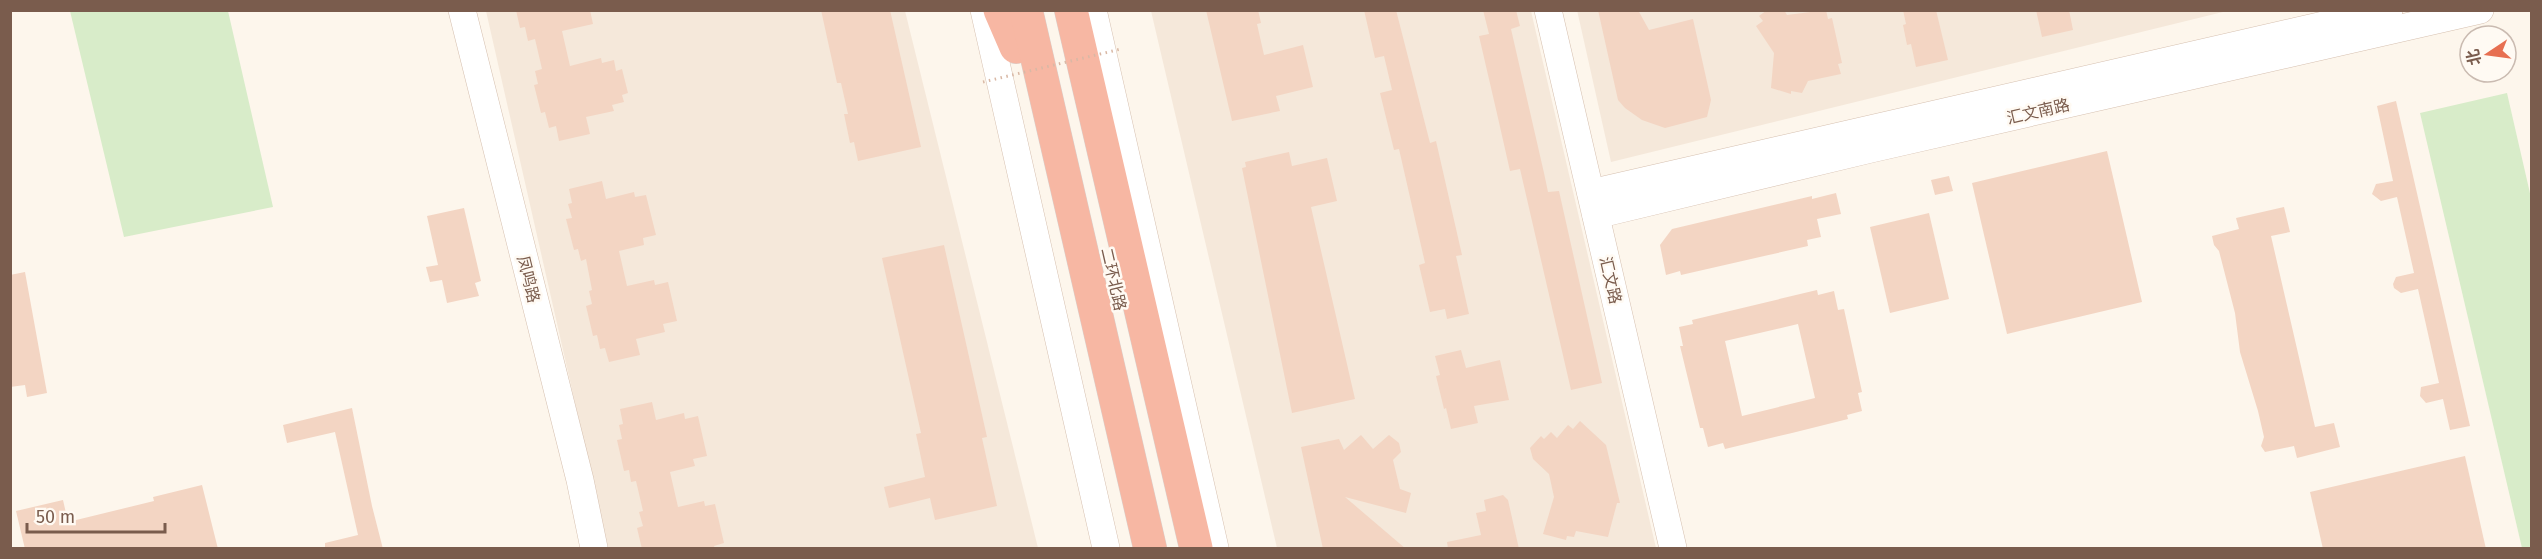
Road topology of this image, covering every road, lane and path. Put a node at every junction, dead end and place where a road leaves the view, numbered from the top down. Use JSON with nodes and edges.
{"nodes":[{"id":1,"x":462,"y":10,"type":"edge"},
{"id":2,"x":984,"y":10,"type":"edge"},
{"id":3,"x":1000,"y":10,"type":"edge"},
{"id":4,"x":1008,"y":10,"type":"edge"},
{"id":5,"x":1026,"y":10,"type":"edge"},
{"id":6,"x":1548,"y":10,"type":"edge"},
{"id":7,"x":2389,"y":10,"type":"edge"},
{"id":8,"x":2480,"y":10,"type":"edge"},
{"id":9,"x":1073,"y":14,"type":"edge"},
{"id":10,"x":1016,"y":47,"type":"junction"},
{"id":11,"x":1121,"y":49,"type":"dead end"},
{"id":12,"x":983,"y":82,"type":"dead end"},
{"id":13,"x":1593,"y":204,"type":"junction"},
{"id":14,"x":1170,"y":434,"type":"junction"},
{"id":15,"x":1177,"y":548,"type":"edge"},
{"id":16,"x":594,"y":549,"type":"edge"},
{"id":17,"x":1106,"y":549,"type":"edge"},
{"id":18,"x":1131,"y":549,"type":"edge"},
{"id":19,"x":1150,"y":549,"type":"edge"},
{"id":20,"x":1196,"y":549,"type":"edge"},
{"id":21,"x":1215,"y":549,"type":"edge"},
{"id":22,"x":1673,"y":549,"type":"edge"}],
"edges":[{"from":1,"to":16,"type":"street","name":"凤鸣路"},
{"from":2,"to":17,"type":"street"},
{"from":3,"to":10,"type":"highway"},
{"from":4,"to":10,"type":"highway"},
{"from":5,"to":19,"type":"highway","name":"二环北路"},
{"from":6,"to":13,"type":"street","name":"汇文路"},
{"from":7,"to":13,"type":"street","name":"汇文南路"},
{"from":8,"to":13,"type":"street","name":"汇文南路"},
{"from":9,"to":14,"type":"highway"},
{"from":9,"to":15,"type":"highway","name":"二环北路"},
{"from":9,"to":21,"type":"street"},
{"from":10,"to":18,"type":"highway"},
{"from":11,"to":12,"type":"path","bridge":true},
{"from":13,"to":22,"type":"street","name":"汇文路"},
{"from":14,"to":15,"type":"highway"},
{"from":14,"to":20,"type":"highway"}]}
